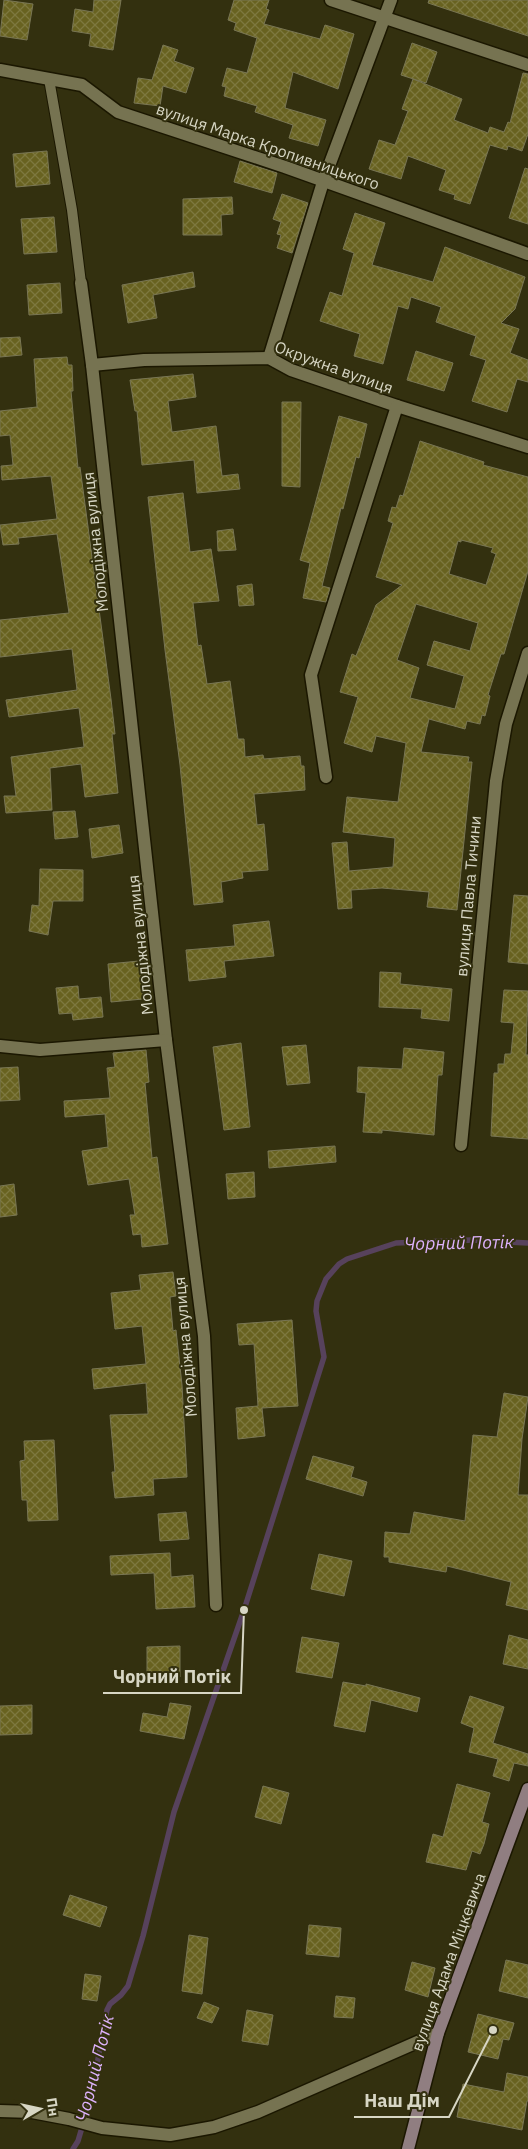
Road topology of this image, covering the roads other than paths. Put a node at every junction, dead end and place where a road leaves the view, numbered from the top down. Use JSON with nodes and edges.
{"nodes":[{"id":1,"x":331,"y":0,"type":"edge"},
{"id":2,"x":391,"y":0,"type":"edge"},
{"id":3,"x":386,"y":17,"type":"junction"},
{"id":4,"x":528,"y":65,"type":"edge"},
{"id":5,"x":0,"y":70,"type":"edge"},
{"id":6,"x":49,"y":79,"type":"junction"},
{"id":7,"x":323,"y":182,"type":"junction"},
{"id":8,"x":528,"y":254,"type":"edge"},
{"id":9,"x":81,"y":283,"type":"joint"},
{"id":10,"x":269,"y":358,"type":"junction"},
{"id":11,"x":92,"y":365,"type":"junction"},
{"id":12,"x":397,"y":406,"type":"junction"},
{"id":13,"x":528,"y":447,"type":"edge"},
{"id":14,"x":528,"y":653,"type":"edge"},
{"id":15,"x":326,"y":777,"type":"dead end"},
{"id":16,"x":166,"y":1040,"type":"junction"},
{"id":17,"x":0,"y":1046,"type":"edge"},
{"id":18,"x":461,"y":1145,"type":"dead end"},
{"id":19,"x":216,"y":1605,"type":"dead end"},
{"id":20,"x":528,"y":1789,"type":"edge"},
{"id":21,"x":438,"y":2033,"type":"junction"},
{"id":22,"x":0,"y":2111,"type":"edge"},
{"id":23,"x":408,"y":2149,"type":"edge"}],
"edges":[{"from":1,"to":3,"type":"street"},
{"from":2,"to":3,"type":"street"},
{"from":3,"to":4,"type":"street"},
{"from":3,"to":7,"type":"street"},
{"from":5,"to":6,"type":"street","name":"вулиця Марка Кропивницького"},
{"from":6,"to":7,"type":"street","name":"вулиця Марка Кропивницького"},
{"from":6,"to":9,"type":"lane"},
{"from":7,"to":8,"type":"street","name":"вулиця Марка Кропивницького"},
{"from":7,"to":10,"type":"street"},
{"from":9,"to":11,"type":"street","name":"Молодіжна вулиця"},
{"from":10,"to":11,"type":"street","name":"Окружна вулиця"},
{"from":10,"to":12,"type":"street","name":"Окружна вулиця"},
{"from":11,"to":16,"type":"street","name":"Молодіжна вулиця"},
{"from":12,"to":13,"type":"street","name":"Окружна вулиця"},
{"from":12,"to":15,"type":"street"},
{"from":14,"to":18,"type":"street","name":"вулиця Павла Тичини"},
{"from":16,"to":17,"type":"street"},
{"from":16,"to":19,"type":"street","name":"Молодіжна вулиця"},
{"from":20,"to":21,"type":"street","name":"вулиця Адама Міцкевича"},
{"from":21,"to":22,"type":"street"},
{"from":21,"to":23,"type":"street","name":"вулиця Адама Міцкевича"}]}
